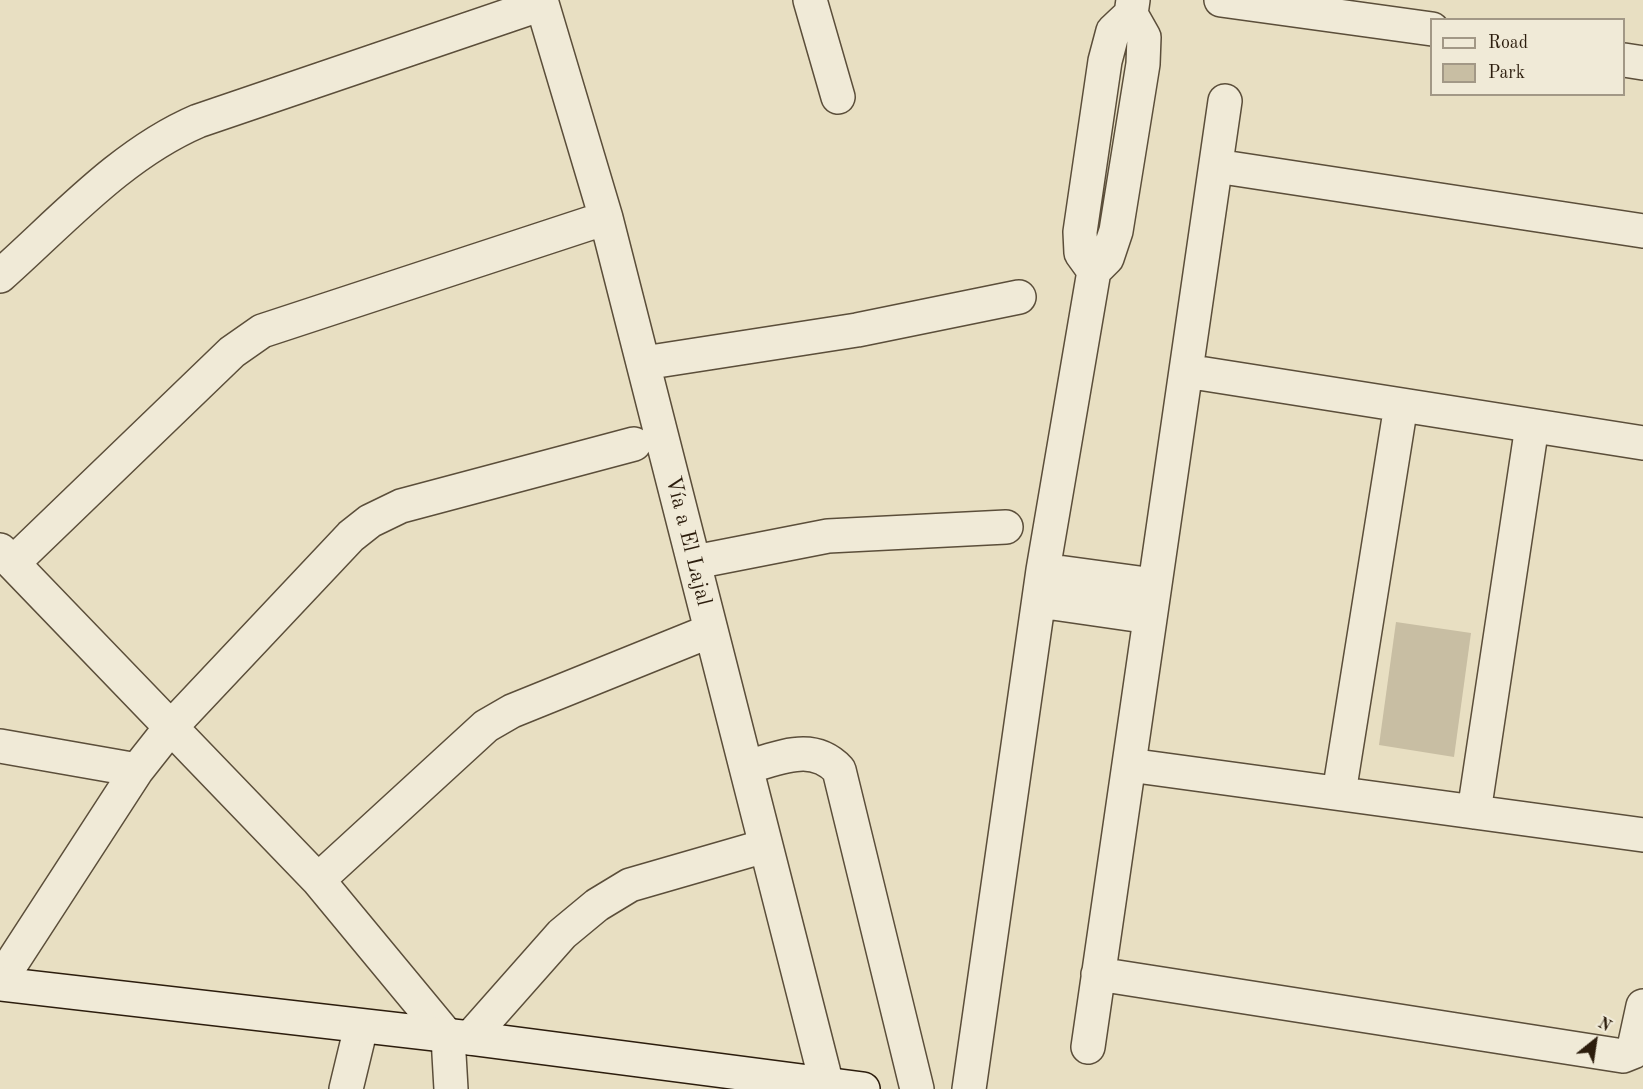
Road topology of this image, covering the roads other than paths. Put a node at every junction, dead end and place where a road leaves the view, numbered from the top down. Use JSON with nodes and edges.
{"nodes":[{"id":1,"x":810,"y":0,"type":"edge"},
{"id":2,"x":1221,"y":0,"type":"edge"},
{"id":3,"x":542,"y":2,"type":"edge"},
{"id":4,"x":1132,"y":7,"type":"edge"},
{"id":5,"x":1364,"y":9,"type":"edge"},
{"id":6,"x":1430,"y":29,"type":"edge"},
{"id":7,"x":1625,"y":60,"type":"edge"},
{"id":8,"x":1643,"y":63,"type":"edge"},
{"id":9,"x":838,"y":97,"type":"dead end"},
{"id":10,"x":1225,"y":101,"type":"dead end"},
{"id":11,"x":1216,"y":166,"type":"junction"},
{"id":12,"x":606,"y":218,"type":"junction"},
{"id":13,"x":1643,"y":231,"type":"edge"},
{"id":14,"x":0,"y":276,"type":"edge"},
{"id":15,"x":1019,"y":297,"type":"dead end"},
{"id":16,"x":644,"y":363,"type":"junction"},
{"id":17,"x":1186,"y":371,"type":"junction"},
{"id":18,"x":1401,"y":405,"type":"junction"},
{"id":19,"x":1532,"y":426,"type":"junction"},
{"id":20,"x":1643,"y":443,"type":"edge"},
{"id":21,"x":634,"y":444,"type":"dead end"},
{"id":22,"x":1006,"y":527,"type":"dead end"},
{"id":23,"x":6,"y":557,"type":"edge"},
{"id":24,"x":695,"y":562,"type":"junction"},
{"id":25,"x":1041,"y":585,"type":"junction"},
{"id":26,"x":1154,"y":585,"type":"junction"},
{"id":27,"x":1150,"y":617,"type":"junction"},
{"id":28,"x":710,"y":631,"type":"junction"},
{"id":29,"x":171,"y":727,"type":"junction"},
{"id":30,"x":1,"y":745,"type":"edge"},
{"id":31,"x":1129,"y":765,"type":"junction"},
{"id":32,"x":746,"y":767,"type":"junction"},
{"id":33,"x":137,"y":770,"type":"junction"},
{"id":34,"x":1338,"y":793,"type":"junction"},
{"id":35,"x":1474,"y":812,"type":"junction"},
{"id":36,"x":1643,"y":835,"type":"edge"},
{"id":37,"x":765,"y":846,"type":"junction"},
{"id":38,"x":318,"y":880,"type":"junction"},
{"id":39,"x":1098,"y":974,"type":"junction"},
{"id":40,"x":0,"y":982,"type":"edge"},
{"id":41,"x":1643,"y":1005,"type":"edge"},
{"id":42,"x":361,"y":1027,"type":"junction"},
{"id":43,"x":459,"y":1038,"type":"junction"},
{"id":44,"x":1088,"y":1047,"type":"dead end"},
{"id":45,"x":827,"y":1085,"type":"junction"},
{"id":46,"x":346,"y":1089,"type":"edge"},
{"id":47,"x":451,"y":1089,"type":"edge"},
{"id":48,"x":862,"y":1089,"type":"edge"},
{"id":49,"x":917,"y":1089,"type":"edge"},
{"id":50,"x":969,"y":1089,"type":"edge"}],
"edges":[{"from":1,"to":9,"type":"street"},
{"from":2,"to":5,"type":"street"},
{"from":3,"to":12,"type":"street","name":"Vía a El Lajal"},
{"from":3,"to":14,"type":"street"},
{"from":4,"to":25,"type":"street"},
{"from":5,"to":6,"type":"street"},
{"from":7,"to":8,"type":"street"},
{"from":10,"to":11,"type":"street"},
{"from":11,"to":13,"type":"street"},
{"from":11,"to":17,"type":"street"},
{"from":12,"to":16,"type":"street","name":"Vía a El Lajal"},
{"from":12,"to":23,"type":"street"},
{"from":15,"to":16,"type":"street"},
{"from":16,"to":24,"type":"street","name":"Vía a El Lajal"},
{"from":17,"to":18,"type":"street"},
{"from":17,"to":26,"type":"street"},
{"from":18,"to":19,"type":"street"},
{"from":18,"to":34,"type":"street"},
{"from":19,"to":20,"type":"street"},
{"from":19,"to":35,"type":"street"},
{"from":21,"to":29,"type":"street"},
{"from":22,"to":24,"type":"street"},
{"from":23,"to":29,"type":"street"},
{"from":24,"to":28,"type":"street","name":"Vía a El Lajal"},
{"from":25,"to":26,"type":"street"},
{"from":25,"to":27,"type":"street"},
{"from":25,"to":50,"type":"street"},
{"from":26,"to":27,"type":"street"},
{"from":27,"to":31,"type":"street"},
{"from":28,"to":32,"type":"street","name":"Vía a El Lajal"},
{"from":28,"to":38,"type":"street"},
{"from":29,"to":33,"type":"street"},
{"from":29,"to":38,"type":"street"},
{"from":30,"to":33,"type":"street"},
{"from":31,"to":34,"type":"street"},
{"from":31,"to":39,"type":"street"},
{"from":32,"to":37,"type":"street","name":"Vía a El Lajal"},
{"from":32,"to":49,"type":"street"},
{"from":33,"to":40,"type":"street"},
{"from":34,"to":35,"type":"street"},
{"from":35,"to":36,"type":"street"},
{"from":37,"to":43,"type":"street"},
{"from":37,"to":45,"type":"street","name":"Vía a El Lajal"},
{"from":38,"to":43,"type":"street"},
{"from":39,"to":41,"type":"street"},
{"from":39,"to":44,"type":"street"},
{"from":40,"to":42,"type":"street"},
{"from":42,"to":43,"type":"street"},
{"from":42,"to":46,"type":"street"},
{"from":43,"to":45,"type":"street"},
{"from":43,"to":47,"type":"street"},
{"from":45,"to":48,"type":"street"}]}
